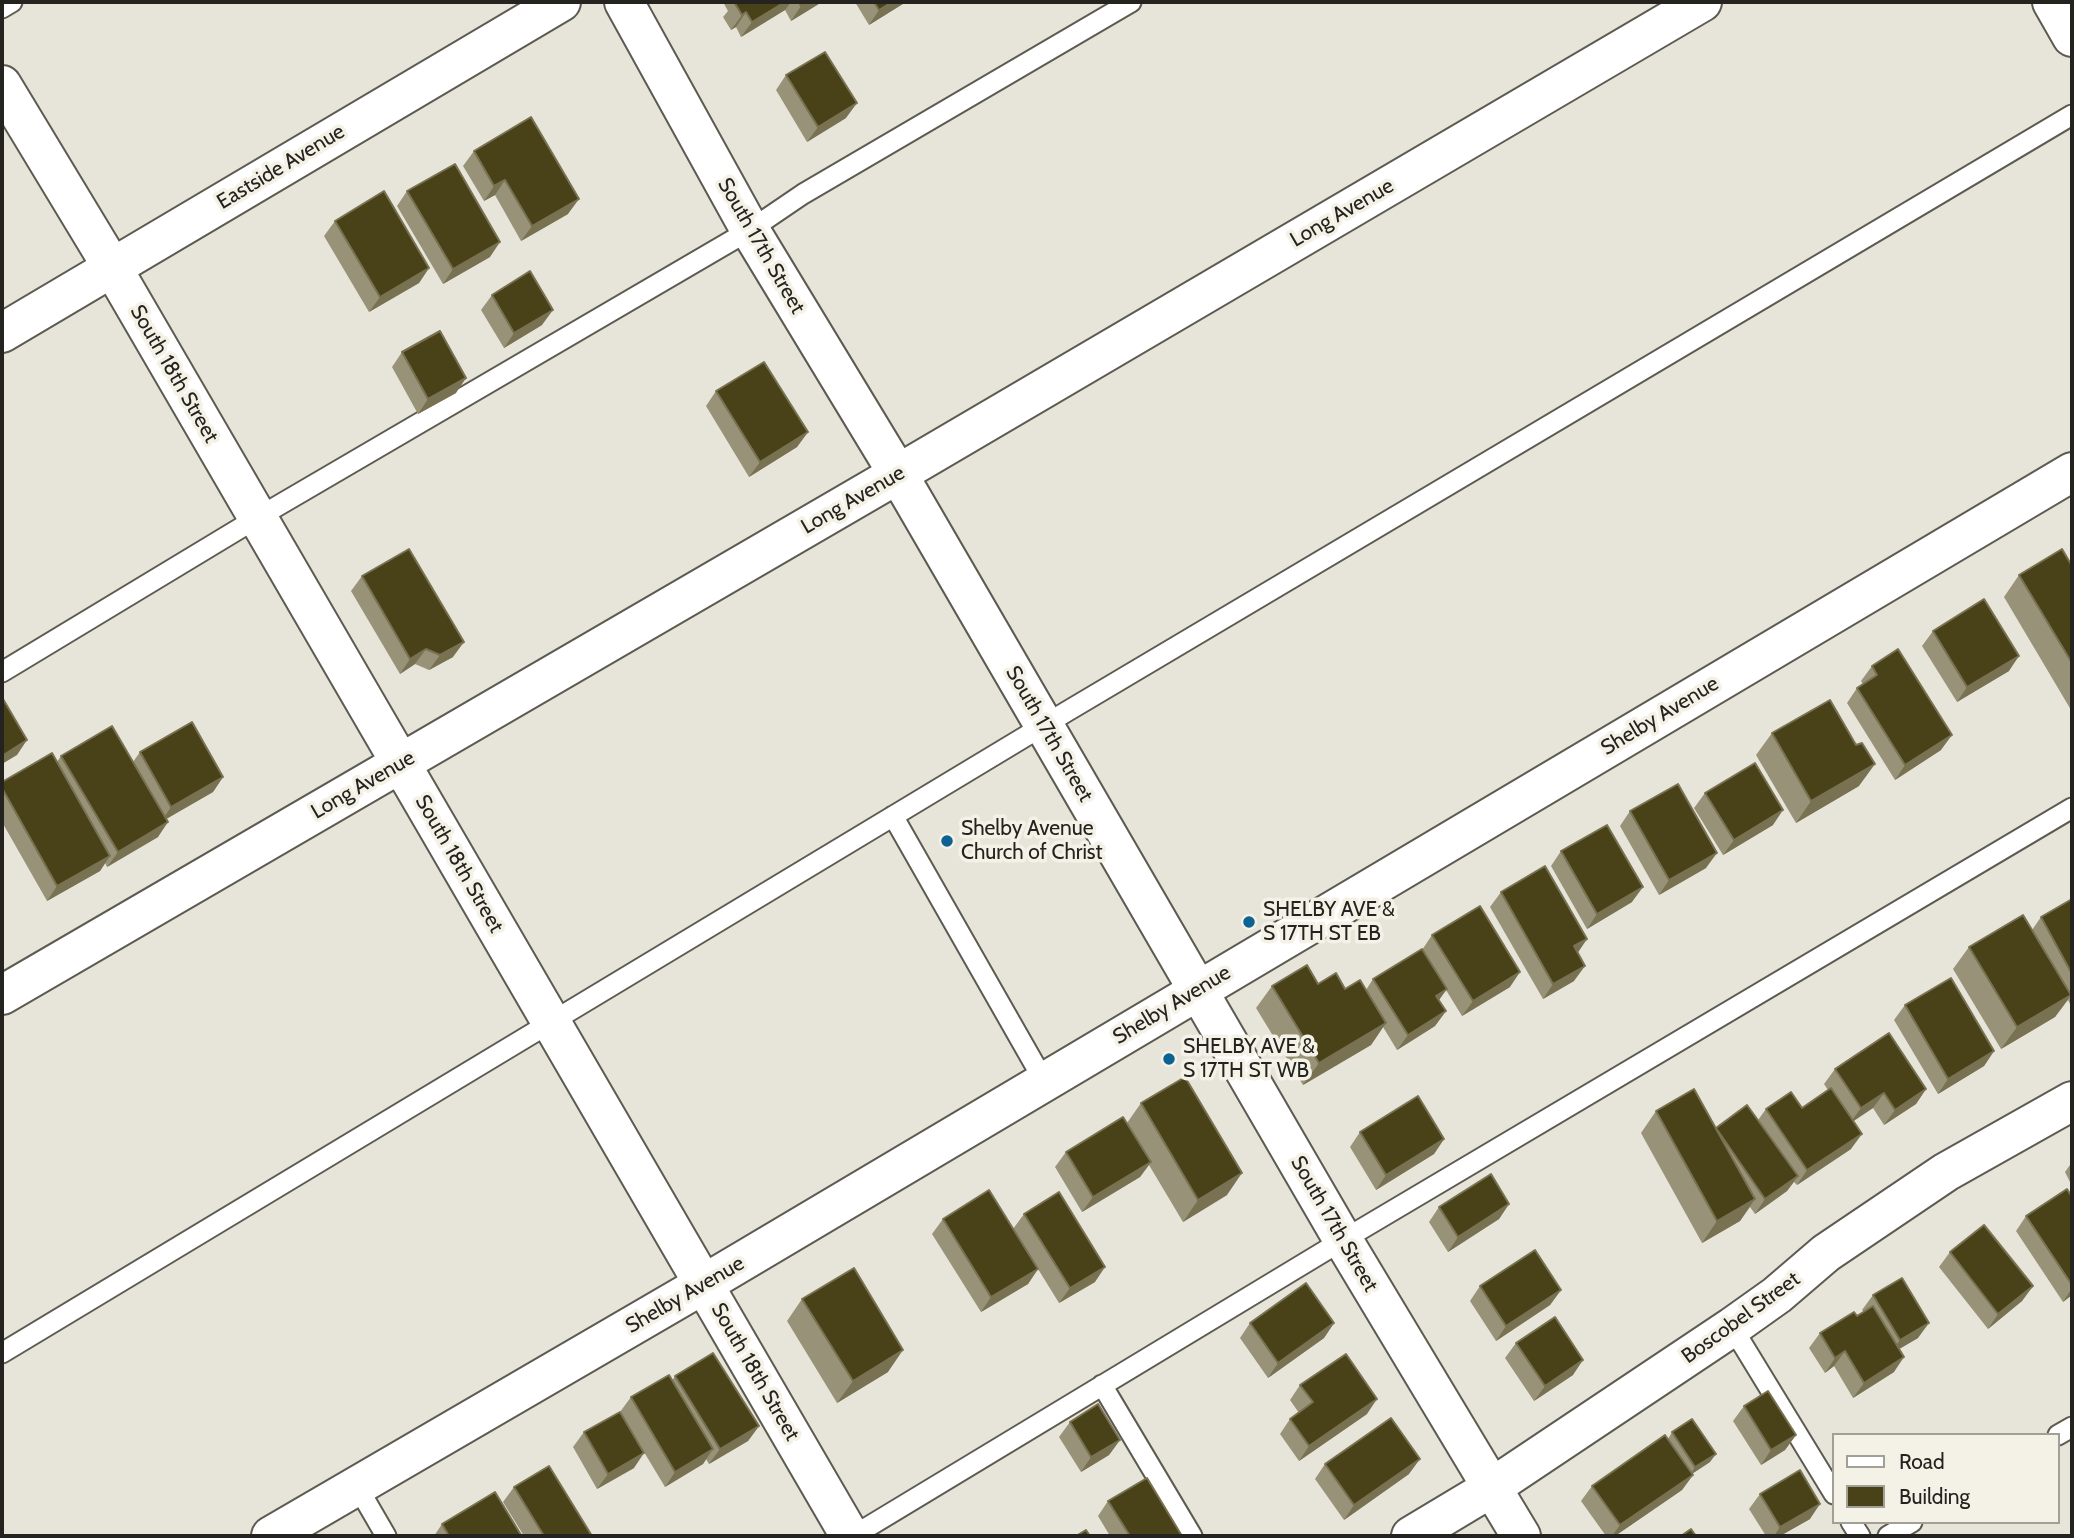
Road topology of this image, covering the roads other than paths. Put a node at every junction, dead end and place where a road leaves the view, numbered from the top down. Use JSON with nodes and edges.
{"nodes":[{"id":1,"x":12,"y":2,"type":"edge"},
{"id":2,"x":561,"y":2,"type":"edge"},
{"id":3,"x":624,"y":2,"type":"edge"},
{"id":4,"x":1131,"y":2,"type":"edge"},
{"id":5,"x":1702,"y":2,"type":"edge"},
{"id":6,"x":2052,"y":2,"type":"edge"},
{"id":7,"x":2,"y":8,"type":"edge"},
{"id":8,"x":2072,"y":37,"type":"edge"},
{"id":9,"x":2,"y":85,"type":"edge"},
{"id":10,"x":2072,"y":115,"type":"edge"},
{"id":11,"x":750,"y":230,"type":"junction"},
{"id":12,"x":111,"y":267,"type":"junction"},
{"id":13,"x":2,"y":333,"type":"edge"},
{"id":14,"x":2072,"y":472,"type":"edge"},
{"id":15,"x":898,"y":474,"type":"junction"},
{"id":16,"x":257,"y":518,"type":"junction"},
{"id":17,"x":2,"y":672,"type":"edge"},
{"id":18,"x":1044,"y":725,"type":"junction"},
{"id":19,"x":400,"y":763,"type":"junction"},
{"id":20,"x":2072,"y":807,"type":"edge"},
{"id":21,"x":893,"y":816,"type":"junction"},
{"id":22,"x":1198,"y":990,"type":"junction"},
{"id":23,"x":2,"y":995,"type":"edge"},
{"id":24,"x":551,"y":1022,"type":"junction"},
{"id":25,"x":1044,"y":1081,"type":"junction"},
{"id":26,"x":2072,"y":1101,"type":"edge"},
{"id":27,"x":1343,"y":1240,"type":"junction"},
{"id":28,"x":704,"y":1284,"type":"junction"},
{"id":29,"x":1732,"y":1327,"type":"junction"},
{"id":30,"x":2,"y":1353,"type":"edge"},
{"id":31,"x":1102,"y":1385,"type":"junction"},
{"id":32,"x":357,"y":1486,"type":"junction"},
{"id":33,"x":1491,"y":1488,"type":"junction"},
{"id":34,"x":1832,"y":1491,"type":"edge"},
{"id":35,"x":1909,"y":1524,"type":"edge"},
{"id":36,"x":271,"y":1536,"type":"edge"},
{"id":37,"x":386,"y":1536,"type":"edge"},
{"id":38,"x":851,"y":1536,"type":"edge"},
{"id":39,"x":1192,"y":1536,"type":"edge"},
{"id":40,"x":1411,"y":1536,"type":"edge"},
{"id":41,"x":1521,"y":1536,"type":"edge"},
{"id":42,"x":1888,"y":1536,"type":"edge"}],
"edges":[{"from":1,"to":7,"type":"lane"},
{"from":2,"to":12,"type":"street","name":"Eastside Avenue"},
{"from":3,"to":11,"type":"street","name":"South 17th Street"},
{"from":4,"to":11,"type":"lane"},
{"from":5,"to":15,"type":"street","name":"Long Avenue"},
{"from":6,"to":8,"type":"street"},
{"from":9,"to":12,"type":"street","name":"South 18th Street"},
{"from":10,"to":18,"type":"lane"},
{"from":11,"to":15,"type":"street","name":"South 17th Street"},
{"from":11,"to":16,"type":"lane"},
{"from":12,"to":13,"type":"street","name":"Eastside Avenue"},
{"from":12,"to":16,"type":"street","name":"South 18th Street"},
{"from":14,"to":22,"type":"street","name":"Shelby Avenue"},
{"from":15,"to":18,"type":"street","name":"South 17th Street"},
{"from":15,"to":19,"type":"street","name":"Long Avenue"},
{"from":16,"to":17,"type":"lane"},
{"from":16,"to":19,"type":"street","name":"South 18th Street"},
{"from":18,"to":21,"type":"lane"},
{"from":18,"to":22,"type":"street","name":"South 17th Street"},
{"from":19,"to":23,"type":"street","name":"Long Avenue"},
{"from":19,"to":24,"type":"street","name":"South 18th Street"},
{"from":20,"to":27,"type":"lane"},
{"from":21,"to":24,"type":"lane"},
{"from":21,"to":25,"type":"lane"},
{"from":22,"to":25,"type":"street","name":"Shelby Avenue"},
{"from":22,"to":27,"type":"street","name":"South 17th Street"},
{"from":24,"to":28,"type":"street","name":"South 18th Street"},
{"from":24,"to":30,"type":"lane"},
{"from":25,"to":28,"type":"street","name":"Shelby Avenue"},
{"from":26,"to":29,"type":"street","name":"Boscobel Street"},
{"from":27,"to":31,"type":"lane"},
{"from":27,"to":33,"type":"street","name":"South 17th Street"},
{"from":28,"to":32,"type":"street","name":"Shelby Avenue"},
{"from":28,"to":38,"type":"street","name":"South 18th Street"},
{"from":29,"to":33,"type":"street","name":"Boscobel Street"},
{"from":29,"to":34,"type":"lane"},
{"from":31,"to":38,"type":"lane"},
{"from":31,"to":39,"type":"lane"},
{"from":32,"to":36,"type":"street","name":"Shelby Avenue"},
{"from":32,"to":37,"type":"lane"},
{"from":33,"to":40,"type":"street","name":"Boscobel Street"},
{"from":33,"to":41,"type":"street","name":"South 17th Street"},
{"from":35,"to":42,"type":"lane"}]}
